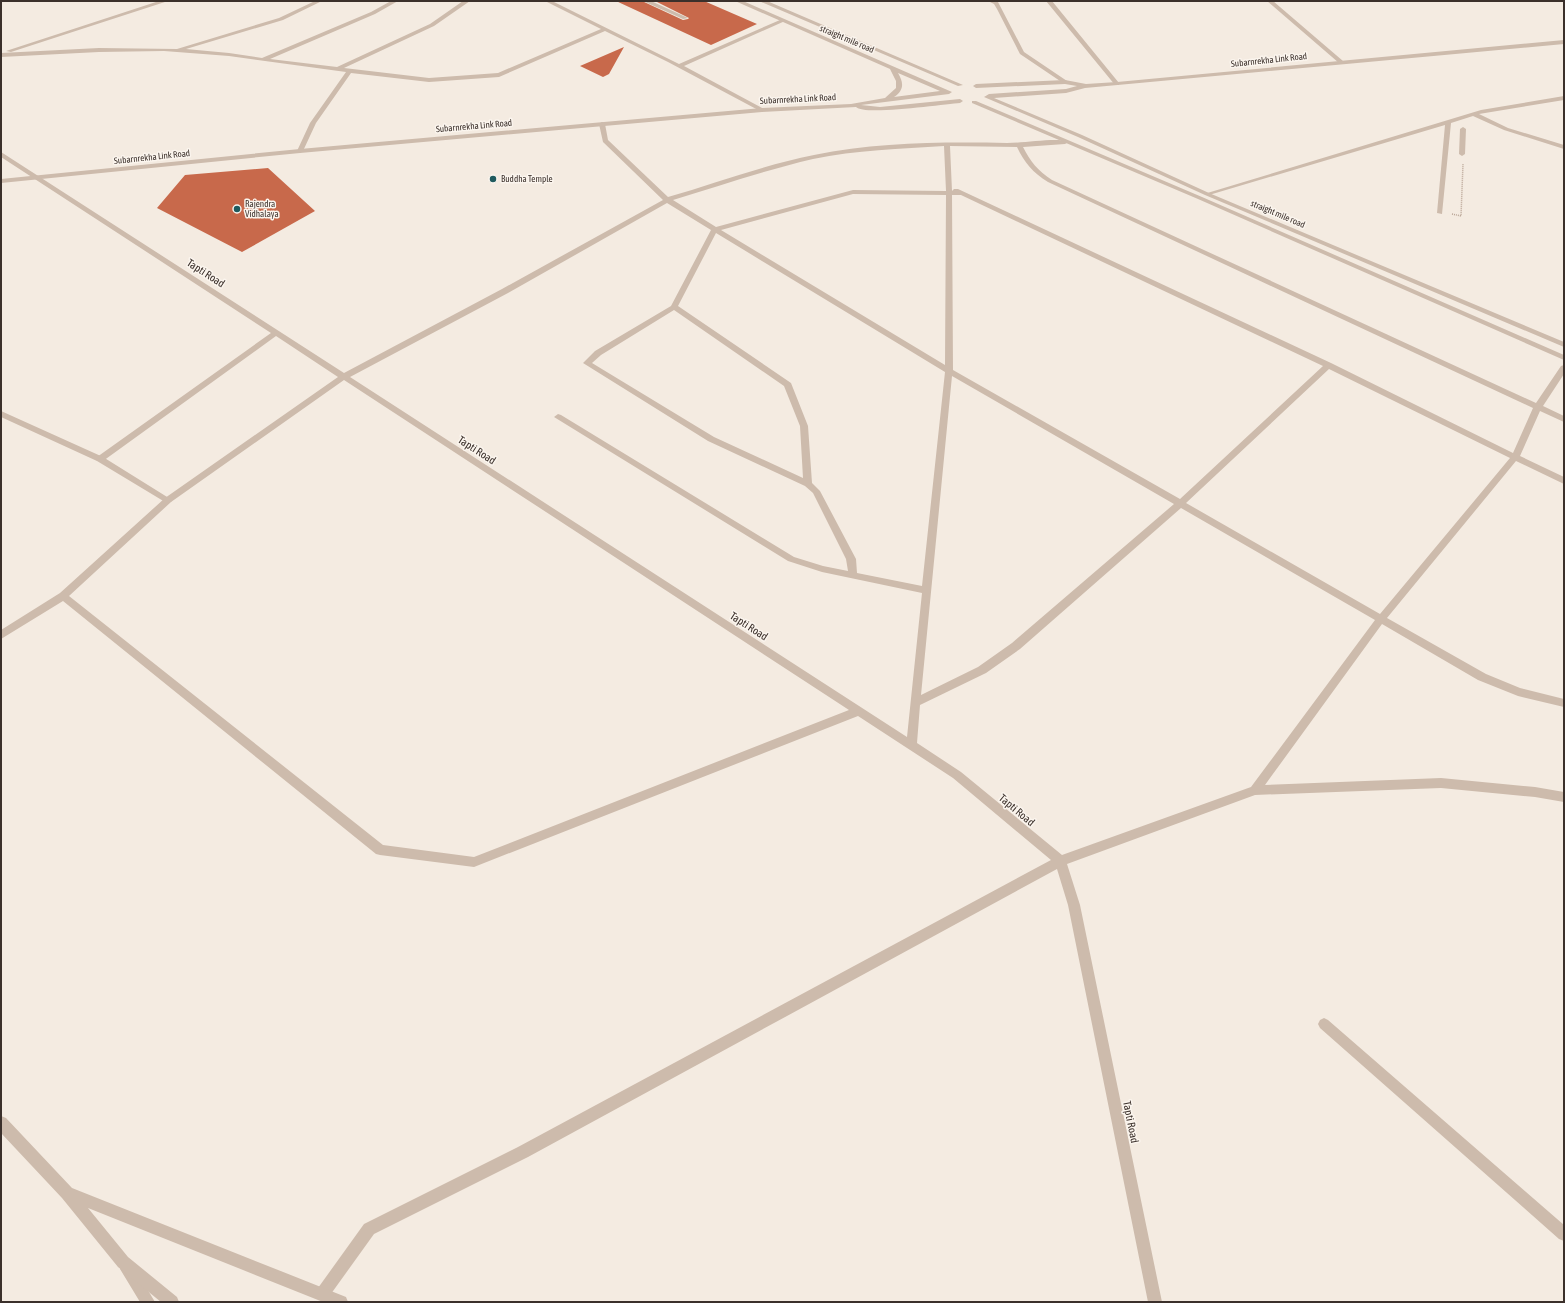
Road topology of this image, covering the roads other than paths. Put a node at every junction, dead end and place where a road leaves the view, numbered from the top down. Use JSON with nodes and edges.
{"nodes":[{"id":1,"x":165,"y":1,"type":"edge"},
{"id":2,"x":319,"y":1,"type":"edge"},
{"id":3,"x":395,"y":1,"type":"edge"},
{"id":4,"x":467,"y":1,"type":"edge"},
{"id":5,"x":548,"y":1,"type":"edge"},
{"id":6,"x":646,"y":1,"type":"edge"},
{"id":7,"x":738,"y":1,"type":"edge"},
{"id":8,"x":762,"y":1,"type":"edge"},
{"id":9,"x":991,"y":1,"type":"edge"},
{"id":10,"x":1048,"y":1,"type":"edge"},
{"id":11,"x":1270,"y":1,"type":"edge"},
{"id":12,"x":686,"y":18,"type":"dead end"},
{"id":13,"x":782,"y":21,"type":"junction"},
{"id":14,"x":606,"y":29,"type":"junction"},
{"id":15,"x":1564,"y":42,"type":"edge"},
{"id":16,"x":173,"y":51,"type":"junction"},
{"id":17,"x":1,"y":54,"type":"edge"},
{"id":18,"x":262,"y":60,"type":"junction"},
{"id":19,"x":1341,"y":62,"type":"junction"},
{"id":20,"x":679,"y":66,"type":"junction"},
{"id":21,"x":892,"y":68,"type":"junction"},
{"id":22,"x":338,"y":69,"type":"junction"},
{"id":23,"x":350,"y":70,"type":"junction"},
{"id":24,"x":1065,"y":82,"type":"junction"},
{"id":25,"x":1117,"y":84,"type":"junction"},
{"id":26,"x":960,"y":85,"type":"junction"},
{"id":27,"x":976,"y":86,"type":"junction"},
{"id":28,"x":1086,"y":86,"type":"junction"},
{"id":29,"x":949,"y":92,"type":"junction"},
{"id":30,"x":987,"y":97,"type":"junction"},
{"id":31,"x":1564,"y":98,"type":"edge"},
{"id":32,"x":880,"y":100,"type":"junction"},
{"id":33,"x":960,"y":101,"type":"junction"},
{"id":34,"x":974,"y":102,"type":"junction"},
{"id":35,"x":851,"y":106,"type":"junction"},
{"id":36,"x":762,"y":110,"type":"junction"},
{"id":37,"x":1474,"y":114,"type":"junction"},
{"id":38,"x":1448,"y":122,"type":"junction"},
{"id":39,"x":602,"y":124,"type":"junction"},
{"id":40,"x":1463,"y":129,"type":"dead end"},
{"id":41,"x":1065,"y":142,"type":"junction"},
{"id":42,"x":947,"y":144,"type":"junction"},
{"id":43,"x":1019,"y":145,"type":"junction"},
{"id":44,"x":1564,"y":147,"type":"edge"},
{"id":45,"x":300,"y":151,"type":"junction"},
{"id":46,"x":1,"y":154,"type":"edge"},
{"id":47,"x":1462,"y":154,"type":"dead end"},
{"id":48,"x":37,"y":178,"type":"junction"},
{"id":49,"x":1,"y":180,"type":"edge"},
{"id":50,"x":949,"y":190,"type":"junction"},
{"id":51,"x":1207,"y":194,"type":"junction"},
{"id":52,"x":667,"y":200,"type":"junction"},
{"id":53,"x":1440,"y":213,"type":"road end"},
{"id":54,"x":715,"y":229,"type":"junction"},
{"id":55,"x":674,"y":307,"type":"junction"},
{"id":56,"x":276,"y":333,"type":"junction"},
{"id":57,"x":1564,"y":345,"type":"edge"},
{"id":58,"x":1564,"y":358,"type":"edge"},
{"id":59,"x":1328,"y":365,"type":"junction"},
{"id":60,"x":1564,"y":368,"type":"edge"},
{"id":61,"x":949,"y":371,"type":"junction"},
{"id":62,"x":343,"y":377,"type":"junction"},
{"id":63,"x":1538,"y":407,"type":"junction"},
{"id":64,"x":1,"y":414,"type":"edge"},
{"id":65,"x":558,"y":417,"type":"dead end"},
{"id":66,"x":1564,"y":419,"type":"edge"},
{"id":67,"x":1516,"y":456,"type":"junction"},
{"id":68,"x":100,"y":459,"type":"junction"},
{"id":69,"x":1564,"y":481,"type":"edge"},
{"id":70,"x":808,"y":484,"type":"junction"},
{"id":71,"x":168,"y":500,"type":"junction"},
{"id":72,"x":1180,"y":504,"type":"junction"},
{"id":73,"x":853,"y":576,"type":"junction"},
{"id":74,"x":927,"y":590,"type":"junction"},
{"id":75,"x":63,"y":596,"type":"junction"},
{"id":76,"x":1380,"y":620,"type":"junction"},
{"id":77,"x":1,"y":635,"type":"edge"},
{"id":78,"x":915,"y":703,"type":"junction"},
{"id":79,"x":1564,"y":703,"type":"edge"},
{"id":80,"x":859,"y":711,"type":"junction"},
{"id":81,"x":911,"y":745,"type":"junction"},
{"id":82,"x":1255,"y":790,"type":"junction"},
{"id":83,"x":1564,"y":797,"type":"edge"},
{"id":84,"x":1060,"y":861,"type":"junction"},
{"id":85,"x":1324,"y":1024,"type":"dead end"},
{"id":86,"x":1,"y":1123,"type":"edge"},
{"id":87,"x":67,"y":1193,"type":"junction"},
{"id":88,"x":1564,"y":1234,"type":"edge"},
{"id":89,"x":123,"y":1262,"type":"junction"},
{"id":90,"x":323,"y":1293,"type":"junction"},
{"id":91,"x":148,"y":1302,"type":"edge"},
{"id":92,"x":172,"y":1302,"type":"edge"},
{"id":93,"x":341,"y":1302,"type":"edge"},
{"id":94,"x":1155,"y":1302,"type":"edge"}],
"edges":[{"from":1,"to":17,"type":"street"},
{"from":2,"to":16,"type":"street"},
{"from":3,"to":18,"type":"street"},
{"from":4,"to":22,"type":"street"},
{"from":5,"to":14,"type":"street"},
{"from":6,"to":12,"type":"street"},
{"from":7,"to":13,"type":"street","name":"straight mile road"},
{"from":8,"to":26,"type":"street","name":"straight mile road"},
{"from":9,"to":24,"type":"street"},
{"from":10,"to":25,"type":"street"},
{"from":11,"to":19,"type":"street"},
{"from":13,"to":20,"type":"street"},
{"from":13,"to":21,"type":"street","name":"straight mile road"},
{"from":14,"to":20,"type":"street"},
{"from":14,"to":23,"type":"street"},
{"from":15,"to":19,"type":"street","name":"Subarnrekha Link Road"},
{"from":16,"to":17,"type":"street"},
{"from":16,"to":18,"type":"street"},
{"from":18,"to":22,"type":"street"},
{"from":19,"to":25,"type":"street","name":"Subarnrekha Link Road"},
{"from":20,"to":36,"type":"street"},
{"from":21,"to":29,"type":"street","name":"straight mile road"},
{"from":21,"to":32,"type":"street"},
{"from":22,"to":23,"type":"street"},
{"from":23,"to":45,"type":"street"},
{"from":24,"to":27,"type":"street","name":"Subarnrekha Link Road"},
{"from":24,"to":28,"type":"street","name":"Subarnrekha Link Road"},
{"from":25,"to":28,"type":"street","name":"Subarnrekha Link Road"},
{"from":26,"to":27,"type":"street","name":"straight mile road"},
{"from":26,"to":29,"type":"street"},
{"from":27,"to":30,"type":"street","name":"straight mile road"},
{"from":28,"to":30,"type":"street"},
{"from":29,"to":32,"type":"street","name":"Subarnrekha Link Road"},
{"from":29,"to":33,"type":"street","name":"straight mile road"},
{"from":30,"to":34,"type":"street"},
{"from":30,"to":51,"type":"street","name":"straight mile road"},
{"from":31,"to":37,"type":"street"},
{"from":32,"to":35,"type":"street","name":"Subarnrekha Link Road"},
{"from":33,"to":34,"type":"street"},
{"from":33,"to":35,"type":"street"},
{"from":34,"to":41,"type":"street","name":"straight mile road"},
{"from":35,"to":36,"type":"street","name":"Subarnrekha Link Road"},
{"from":36,"to":39,"type":"street","name":"Subarnrekha Link Road"},
{"from":37,"to":38,"type":"street"},
{"from":37,"to":44,"type":"street"},
{"from":38,"to":51,"type":"street"},
{"from":38,"to":53,"type":"street"},
{"from":39,"to":45,"type":"street","name":"Subarnrekha Link Road"},
{"from":39,"to":52,"type":"street"},
{"from":40,"to":47,"type":"street"},
{"from":41,"to":43,"type":"street"},
{"from":41,"to":58,"type":"street","name":"straight mile road"},
{"from":42,"to":43,"type":"street"},
{"from":42,"to":50,"type":"street"},
{"from":42,"to":52,"type":"street"},
{"from":43,"to":63,"type":"street"},
{"from":45,"to":48,"type":"street","name":"Subarnrekha Link Road"},
{"from":46,"to":48,"type":"street","name":"Tapti Road"},
{"from":48,"to":49,"type":"street","name":"Subarnrekha Link Road"},
{"from":48,"to":56,"type":"street","name":"Tapti Road"},
{"from":50,"to":54,"type":"street"},
{"from":50,"to":59,"type":"street"},
{"from":50,"to":61,"type":"street"},
{"from":51,"to":57,"type":"street","name":"straight mile road"},
{"from":52,"to":54,"type":"street"},
{"from":52,"to":62,"type":"street"},
{"from":54,"to":55,"type":"street"},
{"from":54,"to":61,"type":"street"},
{"from":55,"to":70,"type":"street"},
{"from":55,"to":70,"type":"street"},
{"from":56,"to":62,"type":"street","name":"Tapti Road"},
{"from":56,"to":68,"type":"street"},
{"from":59,"to":67,"type":"street"},
{"from":59,"to":72,"type":"street"},
{"from":60,"to":63,"type":"street"},
{"from":61,"to":72,"type":"street"},
{"from":61,"to":74,"type":"street"},
{"from":62,"to":71,"type":"street"},
{"from":62,"to":80,"type":"street","name":"Tapti Road"},
{"from":63,"to":66,"type":"street"},
{"from":63,"to":67,"type":"street"},
{"from":64,"to":68,"type":"street"},
{"from":65,"to":73,"type":"street"},
{"from":67,"to":69,"type":"street"},
{"from":67,"to":76,"type":"street"},
{"from":68,"to":71,"type":"street"},
{"from":70,"to":73,"type":"street"},
{"from":71,"to":75,"type":"street"},
{"from":72,"to":76,"type":"street"},
{"from":72,"to":78,"type":"street"},
{"from":73,"to":74,"type":"street"},
{"from":74,"to":78,"type":"street"},
{"from":75,"to":77,"type":"street"},
{"from":75,"to":80,"type":"street"},
{"from":76,"to":79,"type":"street"},
{"from":76,"to":82,"type":"street"},
{"from":78,"to":81,"type":"street"},
{"from":80,"to":81,"type":"street","name":"Tapti Road"},
{"from":81,"to":84,"type":"street","name":"Tapti Road"},
{"from":82,"to":83,"type":"street"},
{"from":82,"to":84,"type":"street"},
{"from":84,"to":90,"type":"street"},
{"from":84,"to":94,"type":"street","name":"Tapti Road"},
{"from":85,"to":88,"type":"street"},
{"from":86,"to":87,"type":"street"},
{"from":87,"to":89,"type":"street"},
{"from":87,"to":90,"type":"street"},
{"from":89,"to":91,"type":"street"},
{"from":89,"to":92,"type":"street"},
{"from":90,"to":93,"type":"street"}]}
